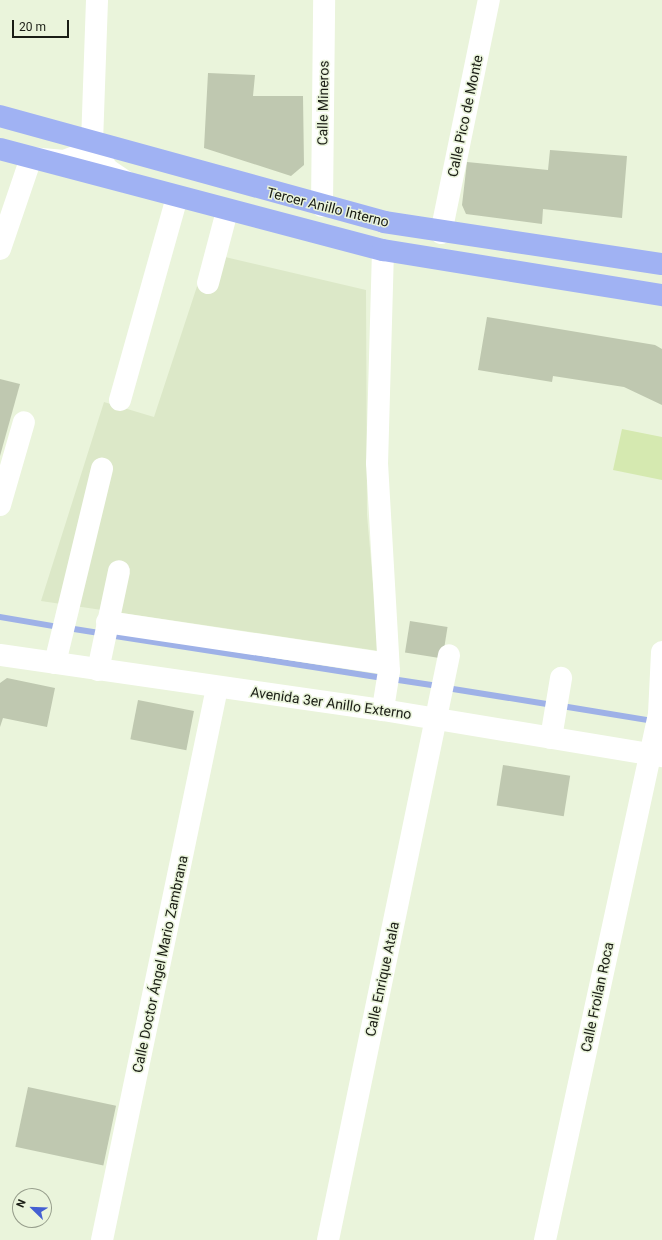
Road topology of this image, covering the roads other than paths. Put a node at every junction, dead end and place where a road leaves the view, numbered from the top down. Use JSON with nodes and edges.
{"nodes":[{"id":1,"x":97,"y":0,"type":"edge"},
{"id":2,"x":324,"y":0,"type":"edge"},
{"id":3,"x":489,"y":0,"type":"edge"},
{"id":4,"x":0,"y":116,"type":"edge"},
{"id":5,"x":92,"y":144,"type":"junction"},
{"id":6,"x":0,"y":149,"type":"edge"},
{"id":7,"x":31,"y":158,"type":"junction"},
{"id":8,"x":133,"y":186,"type":"junction"},
{"id":9,"x":177,"y":198,"type":"junction"},
{"id":10,"x":322,"y":206,"type":"junction"},
{"id":11,"x":227,"y":211,"type":"junction"},
{"id":12,"x":384,"y":222,"type":"junction"},
{"id":13,"x":441,"y":233,"type":"junction"},
{"id":14,"x":313,"y":234,"type":"junction"},
{"id":15,"x":0,"y":249,"type":"edge"},
{"id":16,"x":383,"y":250,"type":"junction"},
{"id":17,"x":656,"y":262,"type":"edge"},
{"id":18,"x":208,"y":283,"type":"dead end"},
{"id":19,"x":640,"y":292,"type":"junction"},
{"id":20,"x":662,"y":295,"type":"edge"},
{"id":21,"x":662,"y":305,"type":"edge"},
{"id":22,"x":120,"y":400,"type":"dead end"},
{"id":23,"x":24,"y":422,"type":"dead end"},
{"id":24,"x":102,"y":469,"type":"dead end"},
{"id":25,"x":0,"y":505,"type":"edge"},
{"id":26,"x":119,"y":571,"type":"dead end"},
{"id":27,"x":107,"y":624,"type":"junction"},
{"id":28,"x":662,"y":652,"type":"edge"},
{"id":29,"x":58,"y":654,"type":"junction"},
{"id":30,"x":0,"y":655,"type":"edge"},
{"id":31,"x":449,"y":655,"type":"dead end"},
{"id":32,"x":100,"y":661,"type":"junction"},
{"id":33,"x":388,"y":668,"type":"junction"},
{"id":34,"x":560,"y":684,"type":"dead end"},
{"id":35,"x":217,"y":688,"type":"junction"},
{"id":36,"x":384,"y":704,"type":"junction"},
{"id":37,"x":438,"y":711,"type":"junction"},
{"id":38,"x":553,"y":729,"type":"junction"},
{"id":39,"x":655,"y":750,"type":"edge"},
{"id":40,"x":102,"y":1240,"type":"edge"},
{"id":41,"x":328,"y":1240,"type":"edge"},
{"id":42,"x":545,"y":1240,"type":"edge"}],
"edges":[{"from":1,"to":5,"type":"street"},
{"from":2,"to":10,"type":"street","name":"Calle Mineros"},
{"from":3,"to":13,"type":"street","name":"Calle Pico de Monte"},
{"from":4,"to":5,"type":"main road","name":"Tercer Anillo Interno"},
{"from":5,"to":7,"type":"street"},
{"from":5,"to":8,"type":"street"},
{"from":5,"to":10,"type":"main road","name":"Tercer Anillo Interno"},
{"from":6,"to":7,"type":"main road","name":"Tercer Anillo Interno"},
{"from":7,"to":8,"type":"main road","name":"Tercer Anillo Interno"},
{"from":7,"to":15,"type":"street"},
{"from":8,"to":9,"type":"main road","name":"Tercer Anillo Interno"},
{"from":9,"to":11,"type":"main road","name":"Tercer Anillo Interno"},
{"from":9,"to":22,"type":"street"},
{"from":10,"to":12,"type":"main road","name":"Tercer Anillo Interno"},
{"from":11,"to":14,"type":"main road","name":"Tercer Anillo Interno"},
{"from":11,"to":18,"type":"street"},
{"from":12,"to":13,"type":"main road","name":"Tercer Anillo Interno"},
{"from":12,"to":14,"type":"main road"},
{"from":13,"to":17,"type":"main road","name":"Tercer Anillo Interno"},
{"from":14,"to":16,"type":"main road","name":"Tercer Anillo Interno"},
{"from":16,"to":19,"type":"main road","name":"Tercer Anillo Interno"},
{"from":16,"to":33,"type":"street"},
{"from":19,"to":20,"type":"main road","name":"Tercer Anillo Interno"},
{"from":19,"to":21,"type":"main road"},
{"from":23,"to":25,"type":"street"},
{"from":24,"to":29,"type":"street"},
{"from":26,"to":27,"type":"street"},
{"from":27,"to":32,"type":"street"},
{"from":27,"to":33,"type":"street"},
{"from":28,"to":39,"type":"street","name":"Calle Froilan Roca"},
{"from":29,"to":30,"type":"street","name":"Avenida 3er Anillo Externo"},
{"from":29,"to":32,"type":"street","name":"Avenida 3er Anillo Externo"},
{"from":31,"to":37,"type":"street","name":"Calle Enrique Atala"},
{"from":32,"to":35,"type":"street","name":"Avenida 3er Anillo Externo"},
{"from":33,"to":36,"type":"street"},
{"from":34,"to":38,"type":"street"},
{"from":35,"to":36,"type":"street","name":"Avenida 3er Anillo Externo"},
{"from":35,"to":40,"type":"street","name":"Calle Doctor Ángel Mario Zambrana"},
{"from":36,"to":37,"type":"street","name":"Avenida 3er Anillo Externo"},
{"from":37,"to":38,"type":"street","name":"Avenida 3er Anillo Externo"},
{"from":37,"to":41,"type":"street","name":"Calle Enrique Atala"},
{"from":38,"to":39,"type":"street","name":"Avenida 3er Anillo Externo"},
{"from":39,"to":42,"type":"street","name":"Calle Froilan Roca"}]}
